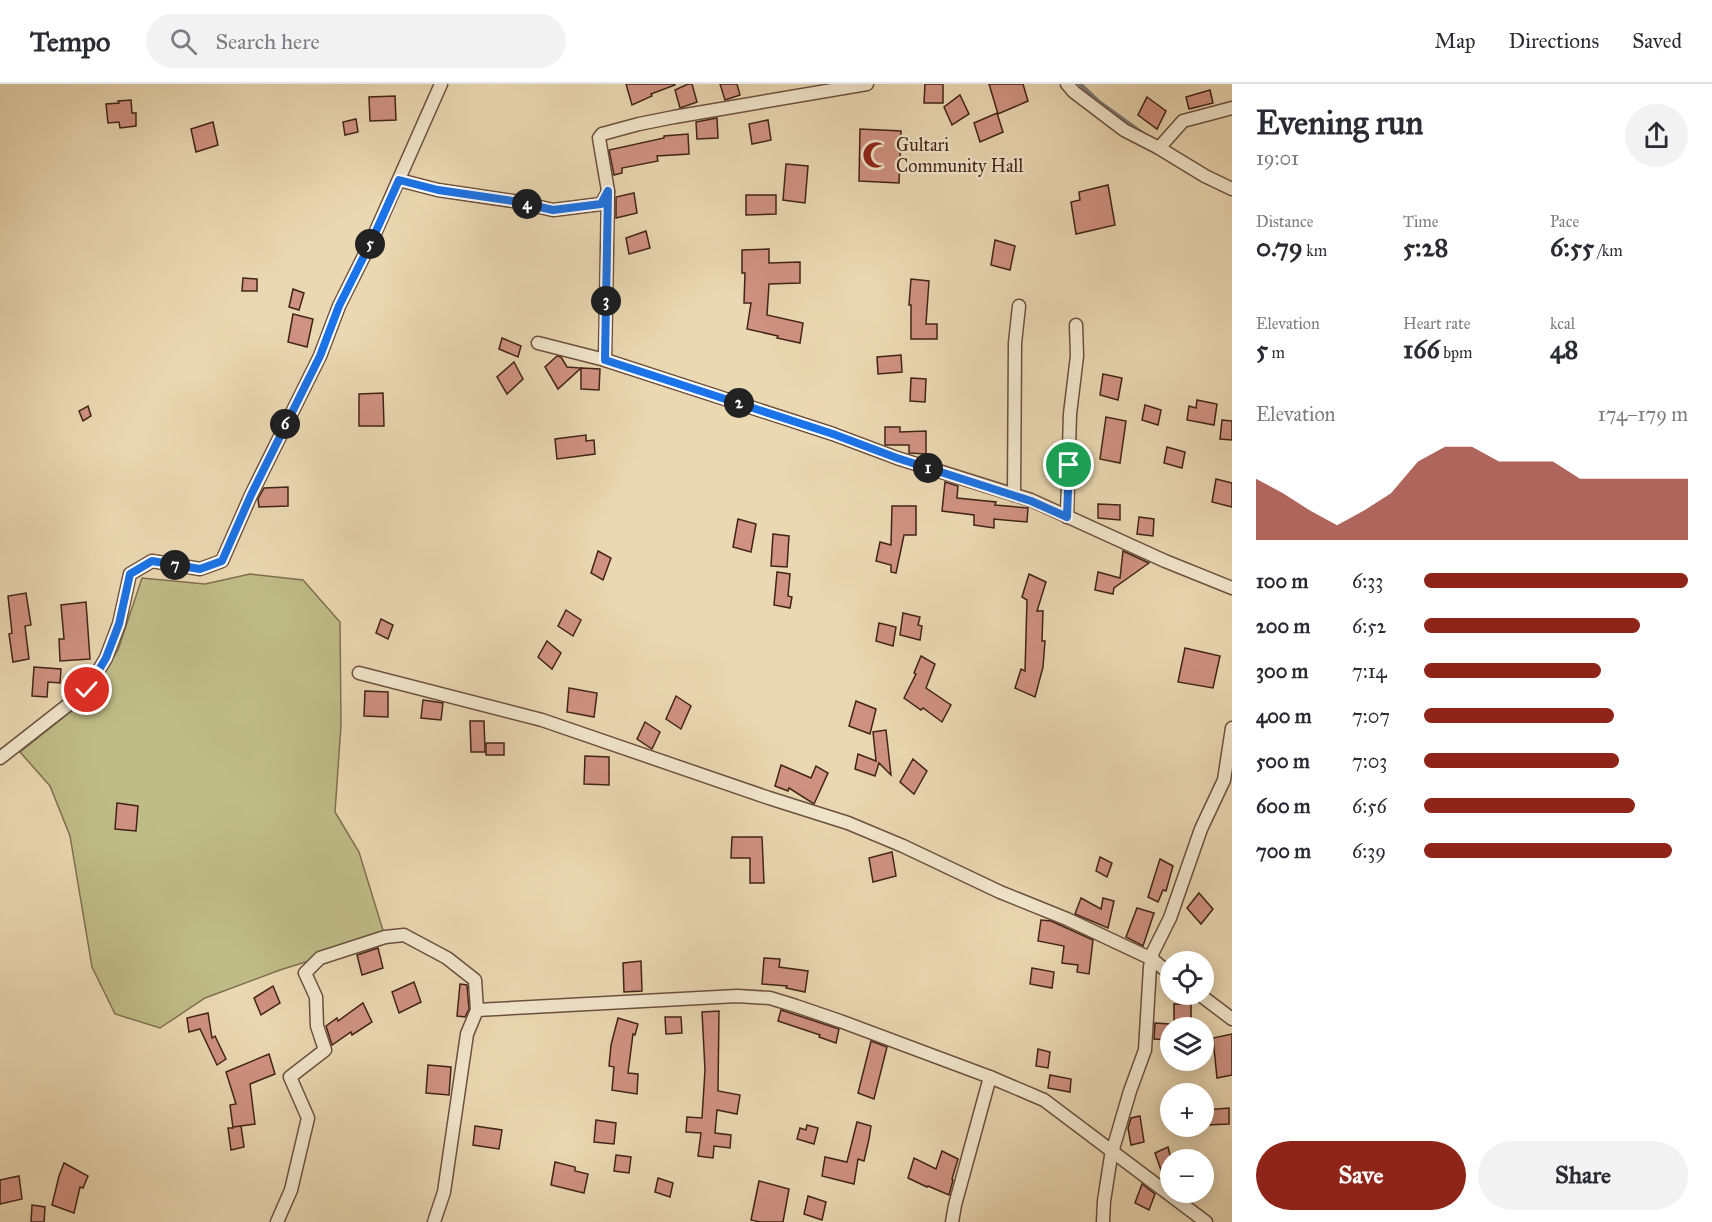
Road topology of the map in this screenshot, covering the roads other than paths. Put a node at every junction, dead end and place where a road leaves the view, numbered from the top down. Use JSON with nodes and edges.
{"nodes":[{"id":1,"x":441,"y":84,"type":"edge"},
{"id":2,"x":867,"y":84,"type":"edge"},
{"id":3,"x":1067,"y":84,"type":"edge"},
{"id":4,"x":1232,"y":108,"type":"edge"},
{"id":5,"x":1159,"y":148,"type":"junction"},
{"id":6,"x":399,"y":180,"type":"junction"},
{"id":7,"x":1232,"y":189,"type":"edge"},
{"id":8,"x":608,"y":191,"type":"junction"},
{"id":9,"x":1019,"y":306,"type":"dead end"},
{"id":10,"x":1076,"y":325,"type":"dead end"},
{"id":11,"x":538,"y":344,"type":"dead end"},
{"id":12,"x":605,"y":360,"type":"junction"},
{"id":13,"x":1014,"y":495,"type":"junction"},
{"id":14,"x":1067,"y":517,"type":"junction"},
{"id":15,"x":1232,"y":588,"type":"edge"},
{"id":16,"x":359,"y":673,"type":"dead end"},
{"id":17,"x":1232,"y":728,"type":"edge"},
{"id":18,"x":0,"y":758,"type":"edge"},
{"id":19,"x":1152,"y":958,"type":"junction"},
{"id":20,"x":1160,"y":965,"type":"edge"},
{"id":21,"x":1214,"y":1005,"type":"edge"},
{"id":22,"x":477,"y":1010,"type":"junction"},
{"id":23,"x":1232,"y":1019,"type":"edge"},
{"id":24,"x":990,"y":1077,"type":"junction"},
{"id":25,"x":1113,"y":1151,"type":"junction"},
{"id":26,"x":277,"y":1222,"type":"edge"},
{"id":27,"x":434,"y":1222,"type":"edge"},
{"id":28,"x":952,"y":1222,"type":"edge"},
{"id":29,"x":1103,"y":1222,"type":"edge"},
{"id":30,"x":1206,"y":1222,"type":"edge"}],
"edges":[{"from":1,"to":6,"type":"street"},
{"from":2,"to":8,"type":"street"},
{"from":3,"to":5,"type":"street"},
{"from":4,"to":5,"type":"street"},
{"from":5,"to":7,"type":"street"},
{"from":6,"to":8,"type":"street"},
{"from":6,"to":18,"type":"street"},
{"from":8,"to":12,"type":"street"},
{"from":9,"to":13,"type":"street"},
{"from":10,"to":14,"type":"street"},
{"from":11,"to":12,"type":"street"},
{"from":12,"to":13,"type":"street"},
{"from":13,"to":14,"type":"street"},
{"from":14,"to":15,"type":"street"},
{"from":16,"to":19,"type":"street"},
{"from":17,"to":19,"type":"street"},
{"from":19,"to":20,"type":"street"},
{"from":19,"to":25,"type":"street"},
{"from":21,"to":23,"type":"street"},
{"from":22,"to":24,"type":"street"},
{"from":22,"to":26,"type":"street"},
{"from":22,"to":27,"type":"street"},
{"from":24,"to":25,"type":"street"},
{"from":24,"to":28,"type":"street"},
{"from":25,"to":29,"type":"street"},
{"from":25,"to":30,"type":"street"}]}
